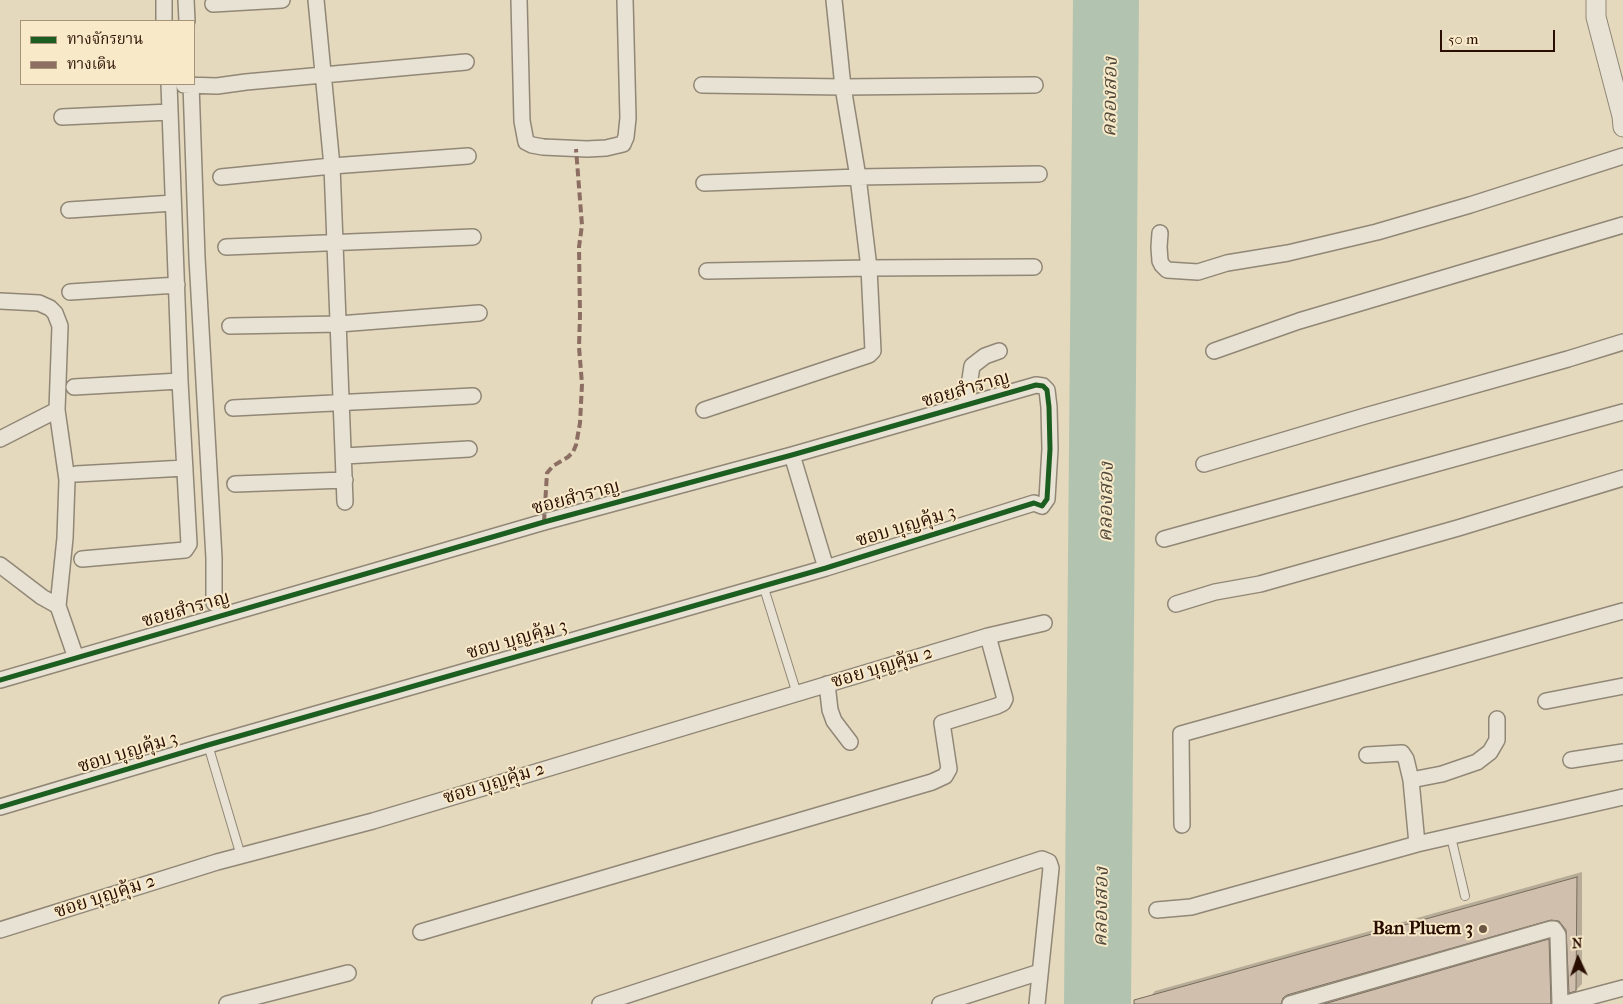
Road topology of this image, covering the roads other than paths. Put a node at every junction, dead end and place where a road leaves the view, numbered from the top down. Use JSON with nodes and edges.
{"nodes":[{"id":1,"x":164,"y":0,"type":"edge"},
{"id":2,"x":186,"y":0,"type":"edge"},
{"id":3,"x":282,"y":0,"type":"edge"},
{"id":4,"x":316,"y":0,"type":"edge"},
{"id":5,"x":519,"y":0,"type":"edge"},
{"id":6,"x":625,"y":0,"type":"edge"},
{"id":7,"x":834,"y":0,"type":"edge"},
{"id":8,"x":1596,"y":0,"type":"edge"},
{"id":9,"x":213,"y":4,"type":"dead end"},
{"id":10,"x":164,"y":20,"type":"edge"},
{"id":11,"x":187,"y":20,"type":"edge"},
{"id":12,"x":466,"y":62,"type":"dead end"},
{"id":13,"x":324,"y":75,"type":"junction"},
{"id":14,"x":195,"y":84,"type":"edge"},
{"id":15,"x":170,"y":85,"type":"edge"},
{"id":16,"x":192,"y":85,"type":"edge"},
{"id":17,"x":702,"y":85,"type":"dead end"},
{"id":18,"x":1035,"y":85,"type":"dead end"},
{"id":19,"x":843,"y":87,"type":"junction"},
{"id":20,"x":170,"y":112,"type":"junction"},
{"id":21,"x":62,"y":117,"type":"dead end"},
{"id":22,"x":1623,"y":119,"type":"edge"},
{"id":23,"x":468,"y":156,"type":"dead end"},
{"id":24,"x":1623,"y":156,"type":"edge"},
{"id":25,"x":332,"y":166,"type":"junction"},
{"id":26,"x":1040,"y":174,"type":"dead end"},
{"id":27,"x":221,"y":177,"type":"dead end"},
{"id":28,"x":858,"y":177,"type":"junction"},
{"id":29,"x":704,"y":183,"type":"dead end"},
{"id":30,"x":173,"y":203,"type":"junction"},
{"id":31,"x":69,"y":210,"type":"dead end"},
{"id":32,"x":1623,"y":225,"type":"edge"},
{"id":33,"x":1160,"y":233,"type":"dead end"},
{"id":34,"x":473,"y":237,"type":"dead end"},
{"id":35,"x":335,"y":243,"type":"junction"},
{"id":36,"x":226,"y":246,"type":"dead end"},
{"id":37,"x":1034,"y":267,"type":"dead end"},
{"id":38,"x":869,"y":268,"type":"junction"},
{"id":39,"x":708,"y":271,"type":"dead end"},
{"id":40,"x":177,"y":285,"type":"junction"},
{"id":41,"x":70,"y":292,"type":"dead end"},
{"id":42,"x":0,"y":301,"type":"edge"},
{"id":43,"x":479,"y":313,"type":"dead end"},
{"id":44,"x":339,"y":324,"type":"junction"},
{"id":45,"x":230,"y":326,"type":"dead end"},
{"id":46,"x":1623,"y":342,"type":"edge"},
{"id":47,"x":999,"y":351,"type":"dead end"},
{"id":48,"x":1214,"y":351,"type":"dead end"},
{"id":49,"x":180,"y":380,"type":"junction"},
{"id":50,"x":74,"y":387,"type":"dead end"},
{"id":51,"x":473,"y":396,"type":"dead end"},
{"id":52,"x":342,"y":402,"type":"junction"},
{"id":53,"x":966,"y":405,"type":"junction"},
{"id":54,"x":232,"y":408,"type":"dead end"},
{"id":55,"x":57,"y":410,"type":"junction"},
{"id":56,"x":704,"y":410,"type":"dead end"},
{"id":57,"x":1623,"y":412,"type":"edge"},
{"id":58,"x":0,"y":438,"type":"edge"},
{"id":59,"x":469,"y":449,"type":"dead end"},
{"id":60,"x":792,"y":455,"type":"junction"},
{"id":61,"x":344,"y":456,"type":"junction"},
{"id":62,"x":1204,"y":464,"type":"dead end"},
{"id":63,"x":185,"y":468,"type":"junction"},
{"id":64,"x":76,"y":474,"type":"dead end"},
{"id":65,"x":1623,"y":478,"type":"edge"},
{"id":66,"x":345,"y":480,"type":"junction"},
{"id":67,"x":235,"y":484,"type":"dead end"},
{"id":68,"x":345,"y":502,"type":"dead end"},
{"id":69,"x":1042,"y":506,"type":"joint"},
{"id":70,"x":1164,"y":539,"type":"dead end"},
{"id":71,"x":82,"y":559,"type":"dead end"},
{"id":72,"x":0,"y":565,"type":"edge"},
{"id":73,"x":826,"y":568,"type":"junction"},
{"id":74,"x":763,"y":585,"type":"junction"},
{"id":75,"x":214,"y":603,"type":"dead end"},
{"id":76,"x":1176,"y":604,"type":"dead end"},
{"id":77,"x":58,"y":606,"type":"junction"},
{"id":78,"x":1623,"y":611,"type":"edge"},
{"id":79,"x":1044,"y":623,"type":"dead end"},
{"id":80,"x":988,"y":636,"type":"junction"},
{"id":81,"x":76,"y":658,"type":"junction"},
{"id":82,"x":0,"y":680,"type":"edge"},
{"id":83,"x":827,"y":684,"type":"junction"},
{"id":84,"x":1623,"y":686,"type":"edge"},
{"id":85,"x":797,"y":694,"type":"junction"},
{"id":86,"x":1546,"y":701,"type":"dead end"},
{"id":87,"x":1498,"y":719,"type":"dead end"},
{"id":88,"x":850,"y":742,"type":"dead end"},
{"id":89,"x":208,"y":744,"type":"junction"},
{"id":90,"x":1623,"y":752,"type":"edge"},
{"id":91,"x":1367,"y":755,"type":"dead end"},
{"id":92,"x":1571,"y":760,"type":"dead end"},
{"id":93,"x":1410,"y":780,"type":"junction"},
{"id":94,"x":1623,"y":797,"type":"edge"},
{"id":95,"x":0,"y":807,"type":"edge"},
{"id":96,"x":1182,"y":825,"type":"dead end"},
{"id":97,"x":1451,"y":837,"type":"junction"},
{"id":98,"x":1417,"y":844,"type":"junction"},
{"id":99,"x":241,"y":856,"type":"junction"},
{"id":100,"x":1465,"y":896,"type":"dead end"},
{"id":101,"x":1157,"y":910,"type":"dead end"},
{"id":102,"x":0,"y":930,"type":"edge"},
{"id":103,"x":421,"y":932,"type":"dead end"},
{"id":104,"x":1040,"y":972,"type":"junction"},
{"id":105,"x":348,"y":973,"type":"dead end"},
{"id":106,"x":1623,"y":988,"type":"edge"},
{"id":107,"x":227,"y":1004,"type":"edge"},
{"id":108,"x":600,"y":1004,"type":"edge"},
{"id":109,"x":940,"y":1004,"type":"edge"},
{"id":110,"x":1037,"y":1004,"type":"edge"},
{"id":111,"x":1290,"y":1004,"type":"edge"},
{"id":112,"x":1562,"y":1004,"type":"edge"}],
"edges":[{"from":1,"to":10,"type":"street"},
{"from":2,"to":11,"type":"street"},
{"from":3,"to":9,"type":"street"},
{"from":4,"to":13,"type":"street"},
{"from":5,"to":6,"type":"street"},
{"from":7,"to":19,"type":"street"},
{"from":8,"to":22,"type":"street"},
{"from":12,"to":13,"type":"street"},
{"from":13,"to":14,"type":"street"},
{"from":13,"to":25,"type":"street"},
{"from":15,"to":20,"type":"street"},
{"from":16,"to":75,"type":"street"},
{"from":17,"to":19,"type":"street"},
{"from":18,"to":19,"type":"street"},
{"from":19,"to":28,"type":"street"},
{"from":20,"to":21,"type":"street"},
{"from":20,"to":30,"type":"street"},
{"from":23,"to":25,"type":"street"},
{"from":24,"to":33,"type":"street"},
{"from":25,"to":27,"type":"street"},
{"from":25,"to":35,"type":"street"},
{"from":26,"to":28,"type":"street"},
{"from":28,"to":29,"type":"street"},
{"from":28,"to":38,"type":"street"},
{"from":30,"to":31,"type":"street"},
{"from":30,"to":40,"type":"street"},
{"from":32,"to":48,"type":"street"},
{"from":34,"to":35,"type":"street"},
{"from":35,"to":36,"type":"street"},
{"from":35,"to":44,"type":"street"},
{"from":37,"to":38,"type":"street"},
{"from":38,"to":39,"type":"street"},
{"from":38,"to":56,"type":"street"},
{"from":40,"to":41,"type":"street"},
{"from":40,"to":49,"type":"street"},
{"from":42,"to":55,"type":"street"},
{"from":43,"to":44,"type":"street"},
{"from":44,"to":45,"type":"street"},
{"from":44,"to":52,"type":"street"},
{"from":46,"to":62,"type":"street"},
{"from":47,"to":53,"type":"street"},
{"from":49,"to":50,"type":"street"},
{"from":49,"to":63,"type":"street"},
{"from":51,"to":52,"type":"street"},
{"from":52,"to":54,"type":"street"},
{"from":52,"to":61,"type":"street"},
{"from":53,"to":60,"type":"street","name":"ซอยสำราญ"},
{"from":53,"to":69,"type":"street","name":"ซอยสำราญ"},
{"from":55,"to":58,"type":"street"},
{"from":55,"to":77,"type":"street"},
{"from":57,"to":70,"type":"street"},
{"from":59,"to":61,"type":"street"},
{"from":60,"to":73,"type":"street"},
{"from":60,"to":81,"type":"street","name":"ซอยสำราญ"},
{"from":61,"to":66,"type":"street"},
{"from":63,"to":64,"type":"street"},
{"from":63,"to":71,"type":"street"},
{"from":65,"to":76,"type":"street"},
{"from":66,"to":67,"type":"street"},
{"from":66,"to":68,"type":"street"},
{"from":69,"to":73,"type":"street","name":"ซอบ บุญคุ้ม 3"},
{"from":72,"to":77,"type":"street"},
{"from":73,"to":74,"type":"street","name":"ซอบ บุญคุ้ม 3"},
{"from":74,"to":85,"type":"lane"},
{"from":74,"to":89,"type":"street","name":"ซอบ บุญคุ้ม 3"},
{"from":77,"to":81,"type":"street"},
{"from":78,"to":96,"type":"street"},
{"from":79,"to":80,"type":"street","name":"ซอย บุญคุ้ม 2"},
{"from":80,"to":83,"type":"street","name":"ซอย บุญคุ้ม 2"},
{"from":80,"to":103,"type":"street"},
{"from":81,"to":82,"type":"street","name":"ซอยสำราญ"},
{"from":83,"to":85,"type":"street","name":"ซอย บุญคุ้ม 2"},
{"from":83,"to":88,"type":"street"},
{"from":84,"to":86,"type":"street"},
{"from":85,"to":99,"type":"street","name":"ซอย บุญคุ้ม 2"},
{"from":87,"to":93,"type":"street"},
{"from":89,"to":95,"type":"street","name":"ซอบ บุญคุ้ม 3"},
{"from":89,"to":99,"type":"lane"},
{"from":90,"to":92,"type":"street"},
{"from":91,"to":93,"type":"street"},
{"from":93,"to":98,"type":"street"},
{"from":94,"to":97,"type":"street"},
{"from":97,"to":98,"type":"street"},
{"from":97,"to":100,"type":"lane"},
{"from":98,"to":101,"type":"street"},
{"from":99,"to":102,"type":"street","name":"ซอย บุญคุ้ม 2"},
{"from":104,"to":108,"type":"street"},
{"from":104,"to":109,"type":"street"},
{"from":104,"to":110,"type":"street"},
{"from":105,"to":107,"type":"street"},
{"from":106,"to":112,"type":"street"},
{"from":111,"to":112,"type":"street"}]}
